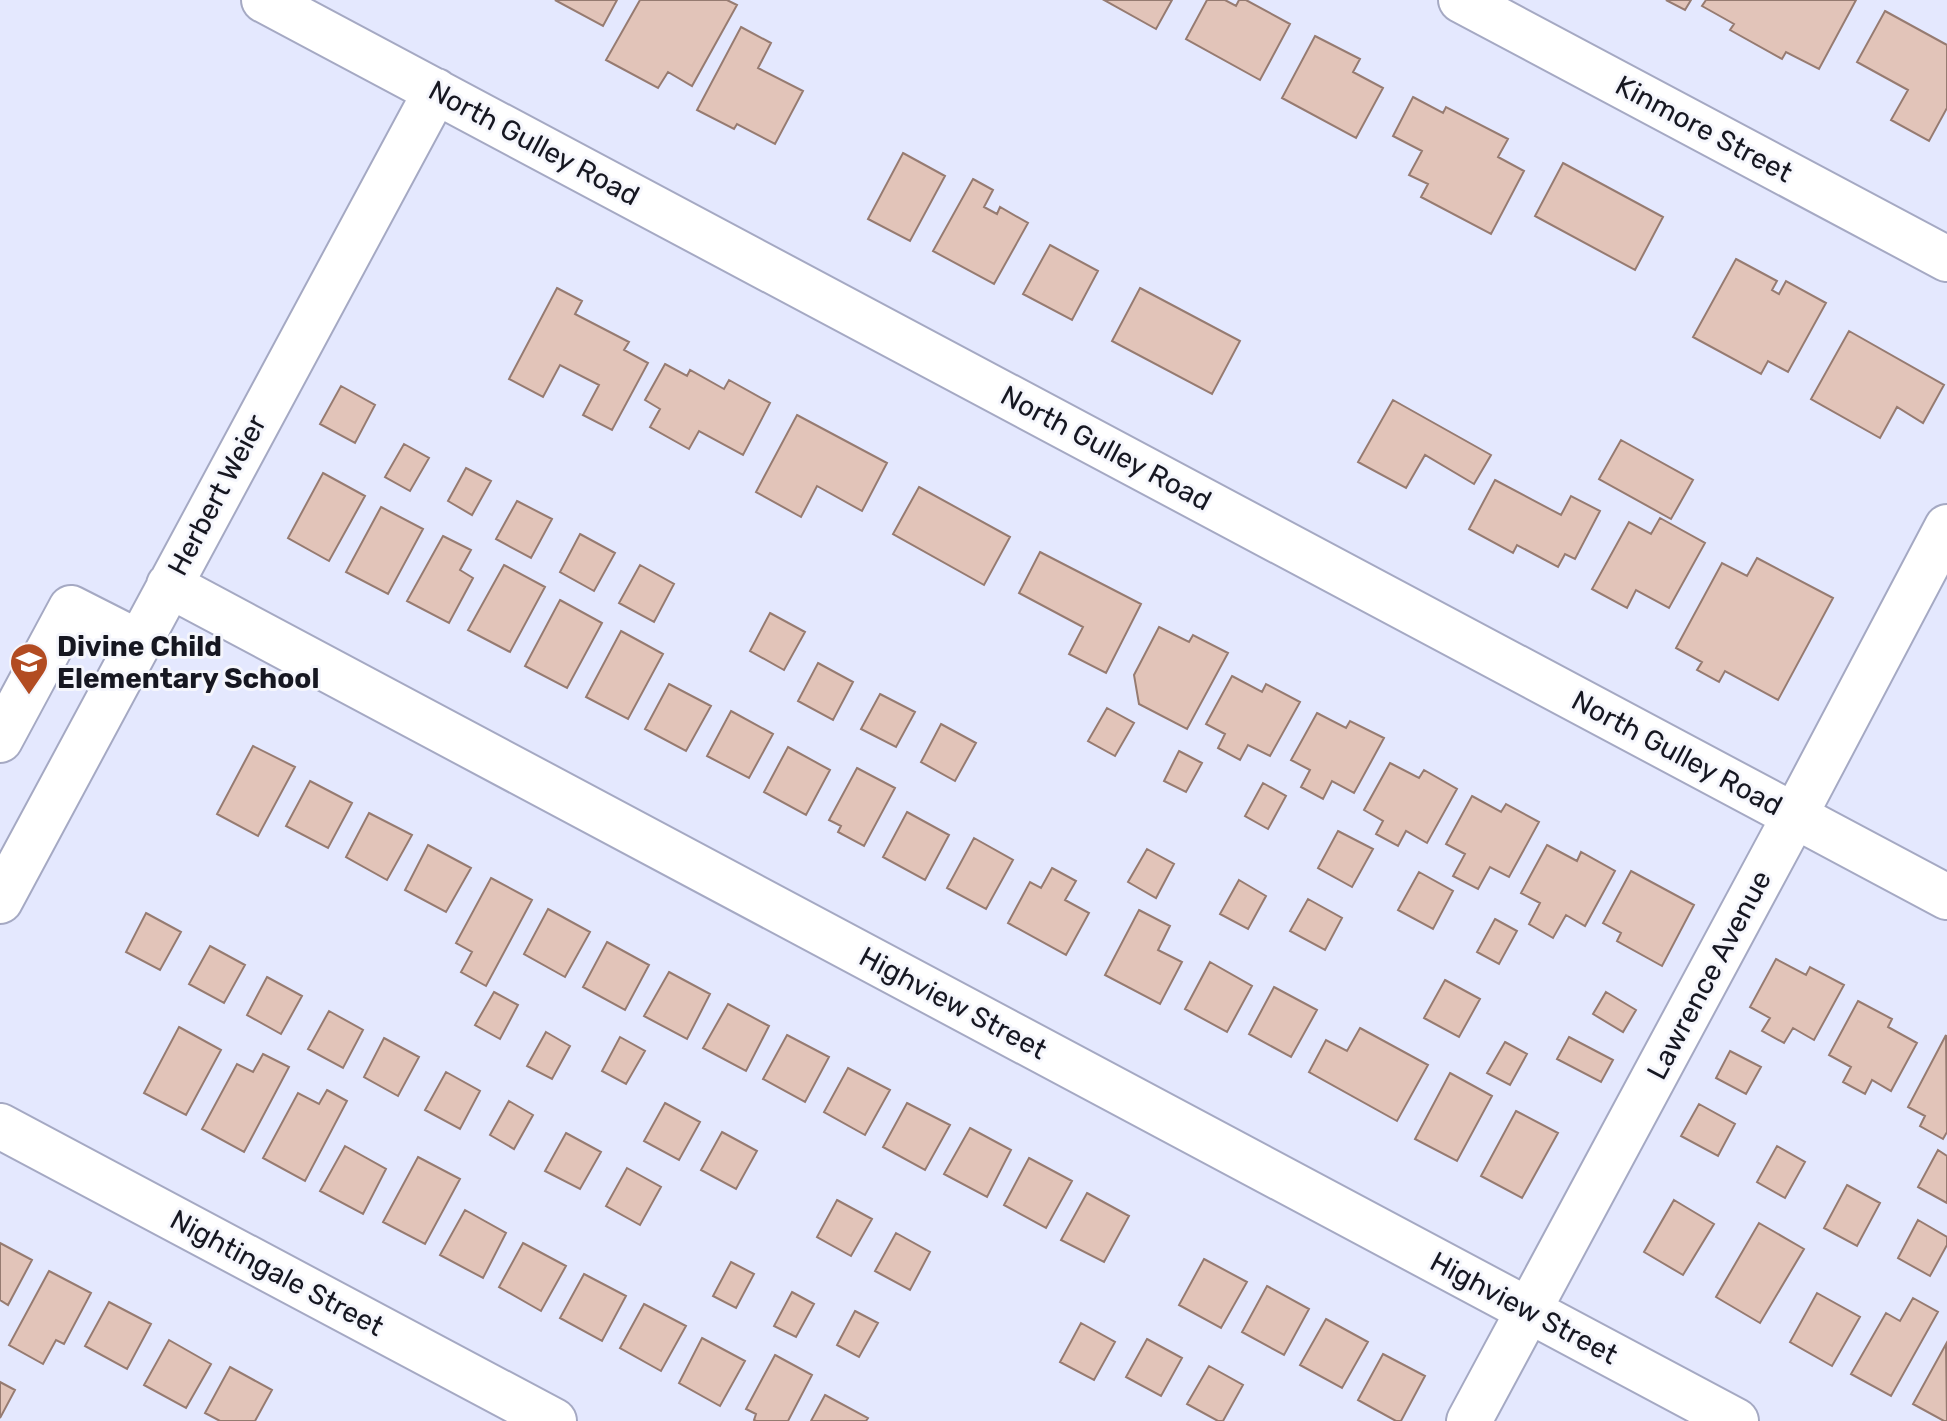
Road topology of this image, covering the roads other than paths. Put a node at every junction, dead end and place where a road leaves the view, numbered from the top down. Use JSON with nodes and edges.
{"nodes":[{"id":1,"x":264,"y":0,"type":"edge"},
{"id":2,"x":1461,"y":0,"type":"edge"},
{"id":3,"x":436,"y":91,"type":"junction"},
{"id":4,"x":1947,"y":259,"type":"edge"},
{"id":5,"x":1947,"y":527,"type":"edge"},
{"id":6,"x":169,"y":585,"type":"junction"},
{"id":7,"x":138,"y":642,"type":"junction"},
{"id":8,"x":0,"y":740,"type":"edge"},
{"id":9,"x":1795,"y":815,"type":"junction"},
{"id":10,"x":3,"y":888,"type":"edge"},
{"id":11,"x":1947,"y":897,"type":"edge"},
{"id":12,"x":0,"y":1126,"type":"edge"},
{"id":13,"x":1528,"y":1310,"type":"junction"},
{"id":14,"x":554,"y":1421,"type":"edge"},
{"id":15,"x":1469,"y":1421,"type":"edge"},
{"id":16,"x":1736,"y":1421,"type":"edge"}],
"edges":[{"from":1,"to":3,"type":"street","name":"North Gulley Road"},
{"from":2,"to":4,"type":"street","name":"Kinmore Street"},
{"from":3,"to":6,"type":"street","name":"Herbert Weier"},
{"from":3,"to":9,"type":"street","name":"North Gulley Road"},
{"from":5,"to":9,"type":"street","name":"Lawrence Avenue"},
{"from":6,"to":7,"type":"street","name":"Herbert Weier"},
{"from":6,"to":13,"type":"street","name":"Highview Street"},
{"from":7,"to":8,"type":"street"},
{"from":7,"to":10,"type":"street","name":"Herbert Weier"},
{"from":9,"to":11,"type":"street","name":"North Gulley Road"},
{"from":9,"to":13,"type":"street","name":"Lawrence Avenue"},
{"from":12,"to":14,"type":"street","name":"Nightingale Street"},
{"from":13,"to":15,"type":"street","name":"Lawrence Avenue"},
{"from":13,"to":16,"type":"street","name":"Highview Street"}]}
